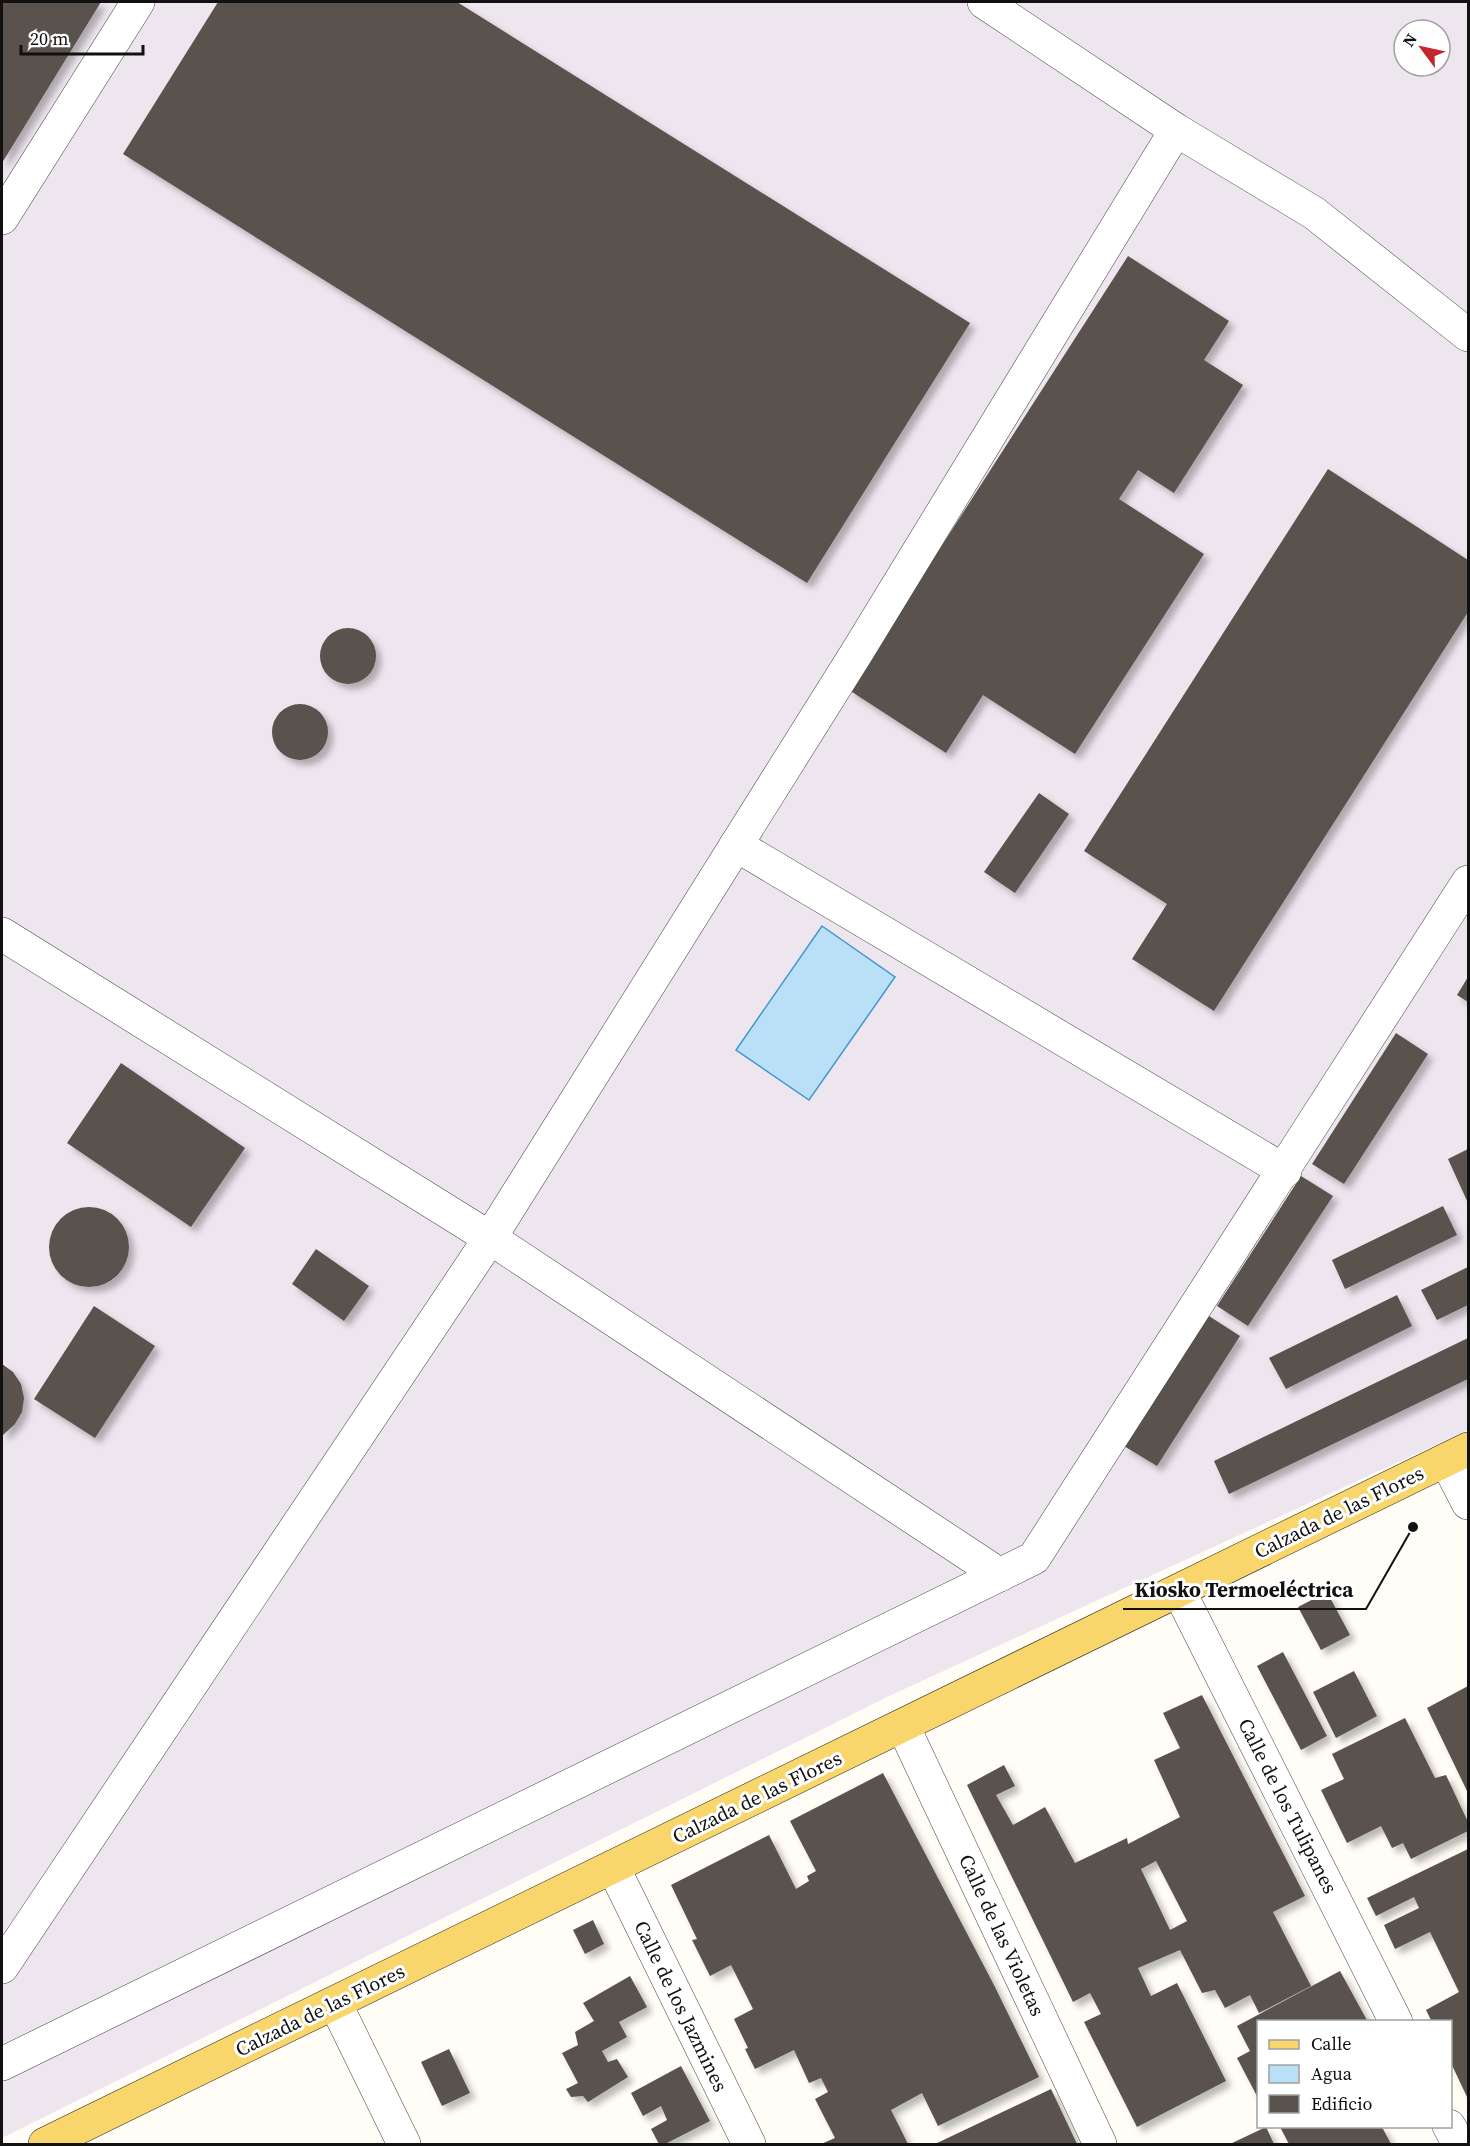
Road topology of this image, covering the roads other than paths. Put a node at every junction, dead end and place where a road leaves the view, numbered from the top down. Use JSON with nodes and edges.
{"nodes":[{"id":1,"x":138,"y":2,"type":"edge"},
{"id":2,"x":984,"y":2,"type":"edge"},
{"id":3,"x":1176,"y":130,"type":"junction"},
{"id":4,"x":2,"y":218,"type":"edge"},
{"id":5,"x":1468,"y":335,"type":"edge"},
{"id":6,"x":736,"y":845,"type":"junction"},
{"id":7,"x":1468,"y":882,"type":"edge"},
{"id":8,"x":2,"y":934,"type":"edge"},
{"id":9,"x":1285,"y":1171,"type":"junction"},
{"id":10,"x":490,"y":1238,"type":"junction"},
{"id":11,"x":1457,"y":1454,"type":"edge"},
{"id":12,"x":1468,"y":1503,"type":"edge"},
{"id":13,"x":1000,"y":1575,"type":"junction"},
{"id":14,"x":1179,"y":1591,"type":"junction"},
{"id":15,"x":903,"y":1726,"type":"junction"},
{"id":16,"x":613,"y":1867,"type":"junction"},
{"id":17,"x":2,"y":1967,"type":"edge"},
{"id":18,"x":335,"y":2003,"type":"junction"},
{"id":19,"x":1395,"y":2020,"type":"edge"},
{"id":20,"x":2,"y":2064,"type":"edge"},
{"id":21,"x":1450,"y":2128,"type":"edge"},
{"id":22,"x":45,"y":2145,"type":"edge"},
{"id":23,"x":404,"y":2145,"type":"edge"},
{"id":24,"x":749,"y":2145,"type":"edge"},
{"id":25,"x":1100,"y":2145,"type":"edge"},
{"id":26,"x":1459,"y":2145,"type":"edge"}],
"edges":[{"from":1,"to":4,"type":"street"},
{"from":2,"to":3,"type":"street"},
{"from":3,"to":5,"type":"street"},
{"from":3,"to":6,"type":"street"},
{"from":6,"to":9,"type":"street"},
{"from":6,"to":10,"type":"street"},
{"from":7,"to":9,"type":"street"},
{"from":8,"to":10,"type":"street"},
{"from":9,"to":13,"type":"street"},
{"from":10,"to":13,"type":"street"},
{"from":10,"to":17,"type":"street"},
{"from":11,"to":12,"type":"street"},
{"from":11,"to":14,"type":"main road","name":"Calzada de las Flores"},
{"from":13,"to":20,"type":"street"},
{"from":14,"to":15,"type":"main road","name":"Calzada de las Flores"},
{"from":14,"to":19,"type":"street","name":"Calle de los Tulipanes"},
{"from":15,"to":16,"type":"main road","name":"Calzada de las Flores"},
{"from":15,"to":25,"type":"street","name":"Calle de las Violetas"},
{"from":16,"to":18,"type":"main road","name":"Calzada de las Flores"},
{"from":16,"to":24,"type":"street","name":"Calle de los Jazmines"},
{"from":18,"to":22,"type":"main road","name":"Calzada de las Flores"},
{"from":18,"to":23,"type":"street"},
{"from":21,"to":26,"type":"street"}]}
